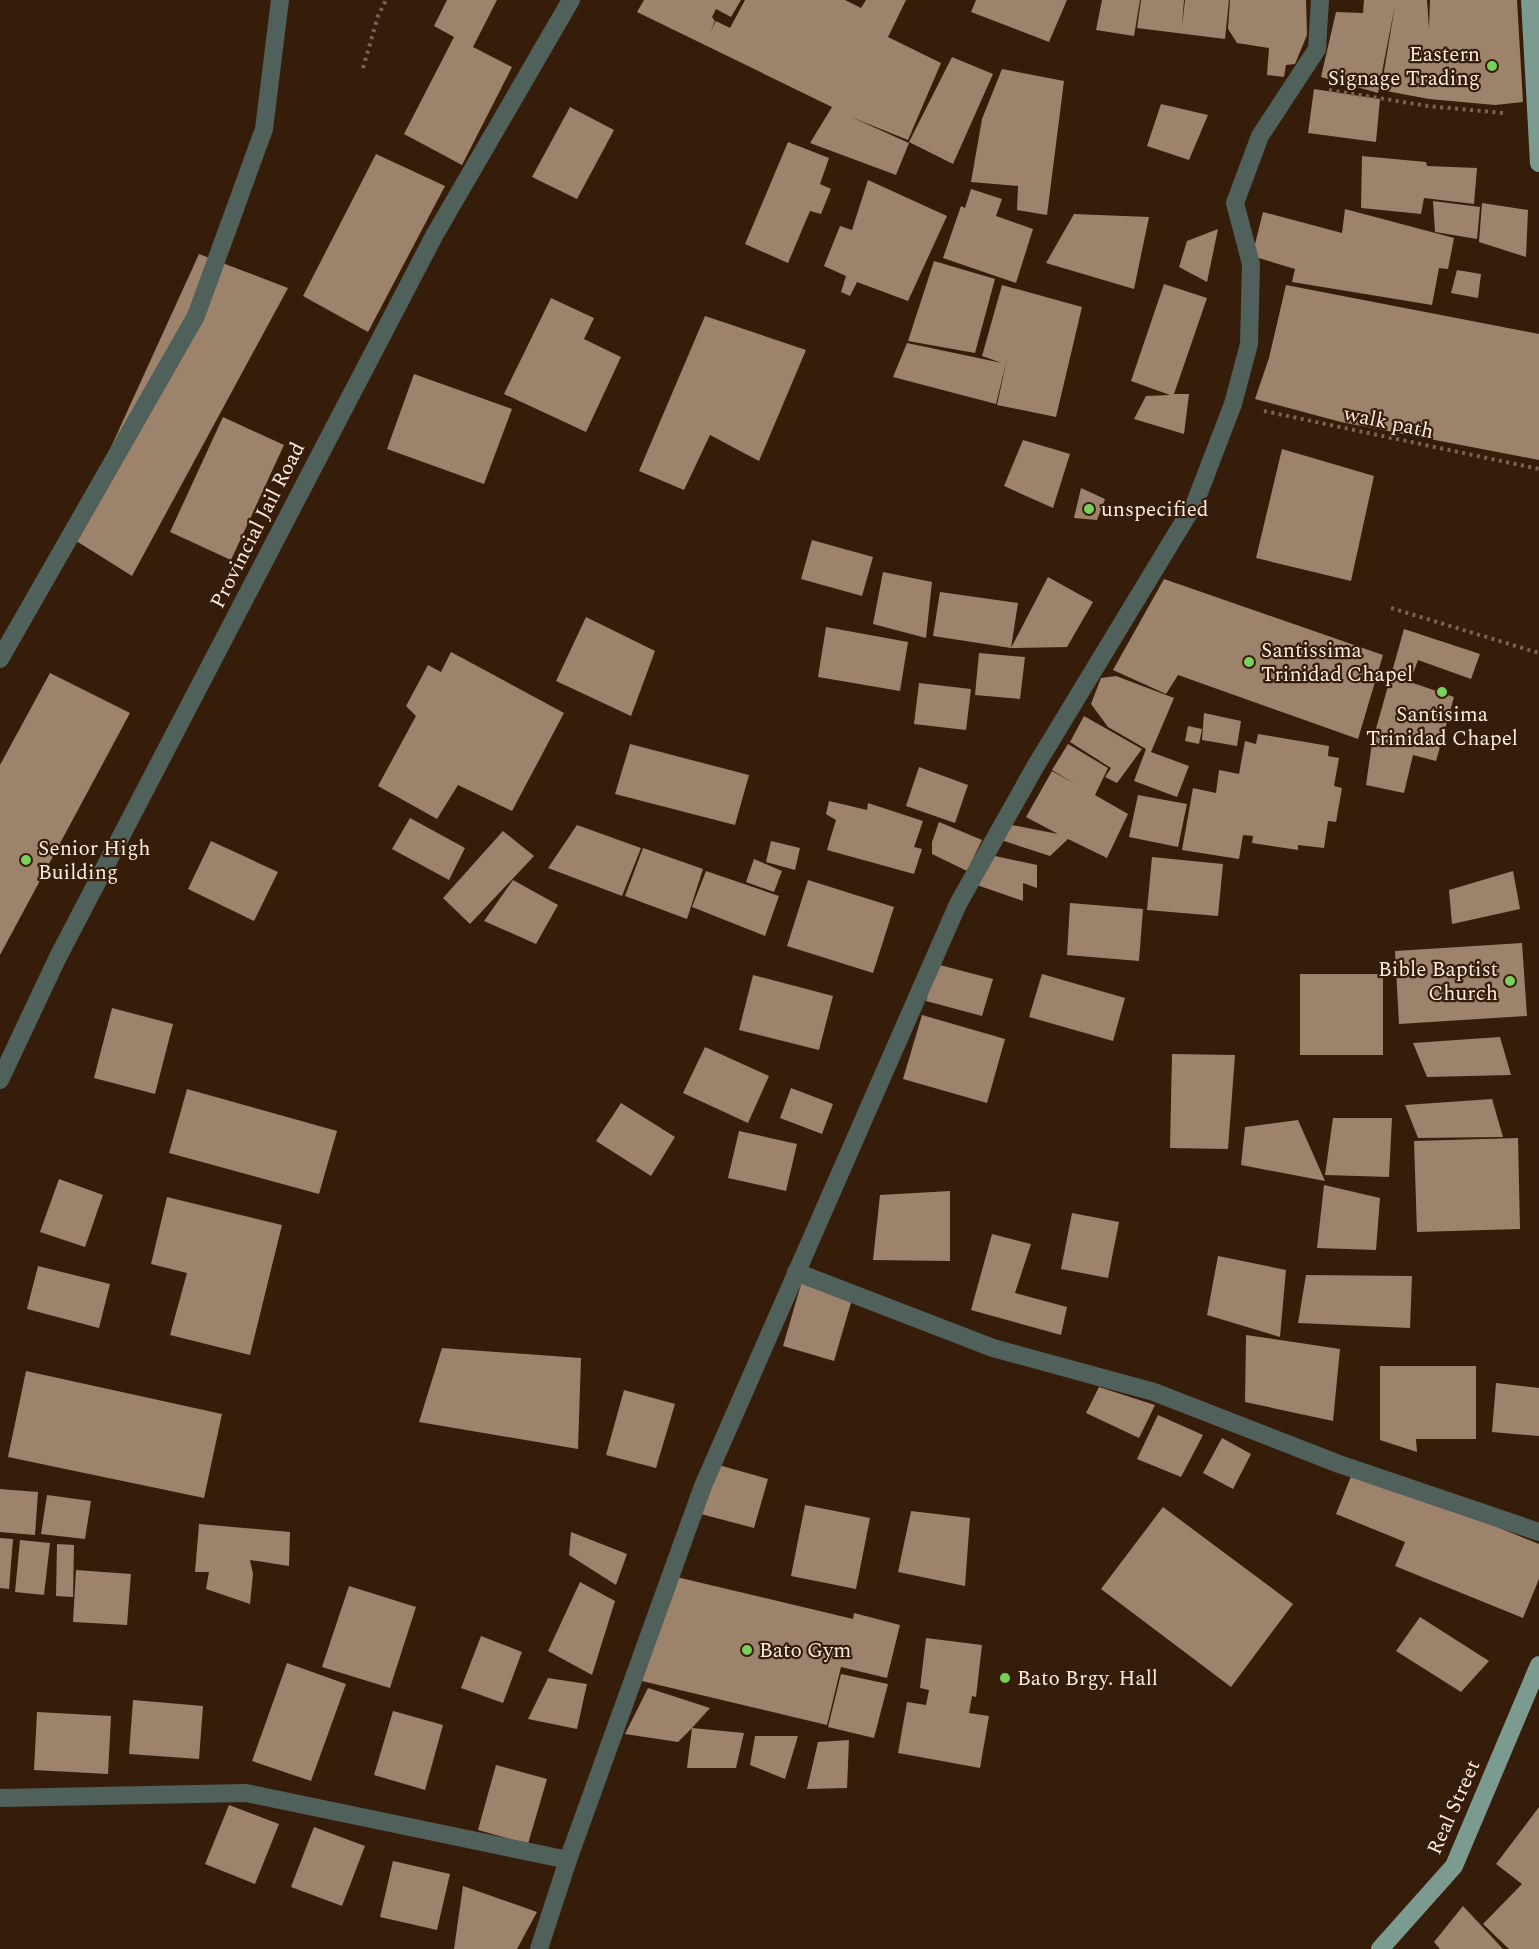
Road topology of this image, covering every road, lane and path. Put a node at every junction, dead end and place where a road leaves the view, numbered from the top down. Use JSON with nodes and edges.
{"nodes":[{"id":1,"x":280,"y":0,"type":"edge"},
{"id":2,"x":386,"y":0,"type":"edge"},
{"id":3,"x":571,"y":0,"type":"edge"},
{"id":4,"x":1320,"y":0,"type":"edge"},
{"id":5,"x":1530,"y":0,"type":"edge"},
{"id":6,"x":363,"y":68,"type":"dead end"},
{"id":7,"x":1295,"y":84,"type":"junction"},
{"id":8,"x":1536,"y":114,"type":"junction"},
{"id":9,"x":1539,"y":163,"type":"edge"},
{"id":10,"x":1233,"y":404,"type":"junction"},
{"id":11,"x":1539,"y":469,"type":"edge"},
{"id":12,"x":1391,"y":608,"type":"dead end"},
{"id":13,"x":1539,"y":653,"type":"edge"},
{"id":14,"x":0,"y":659,"type":"edge"},
{"id":15,"x":0,"y":1080,"type":"edge"},
{"id":16,"x":796,"y":1272,"type":"junction"},
{"id":17,"x":1539,"y":1532,"type":"edge"},
{"id":18,"x":1539,"y":1665,"type":"edge"},
{"id":19,"x":0,"y":1798,"type":"edge"},
{"id":20,"x":568,"y":1860,"type":"junction"},
{"id":21,"x":538,"y":1949,"type":"edge"},
{"id":22,"x":1380,"y":1949,"type":"edge"}],
"edges":[{"from":1,"to":14,"type":"street"},
{"from":2,"to":6,"type":"path"},
{"from":3,"to":15,"type":"street","name":"Provincial Jail Road"},
{"from":4,"to":7,"type":"street"},
{"from":5,"to":8,"type":"main road"},
{"from":7,"to":8,"type":"path"},
{"from":7,"to":10,"type":"street"},
{"from":8,"to":9,"type":"main road"},
{"from":10,"to":11,"type":"path","name":"walk path"},
{"from":10,"to":16,"type":"street"},
{"from":12,"to":13,"type":"path"},
{"from":16,"to":17,"type":"street"},
{"from":16,"to":20,"type":"street"},
{"from":18,"to":22,"type":"main road","name":"Real Street"},
{"from":19,"to":20,"type":"street"},
{"from":20,"to":21,"type":"street"}]}
